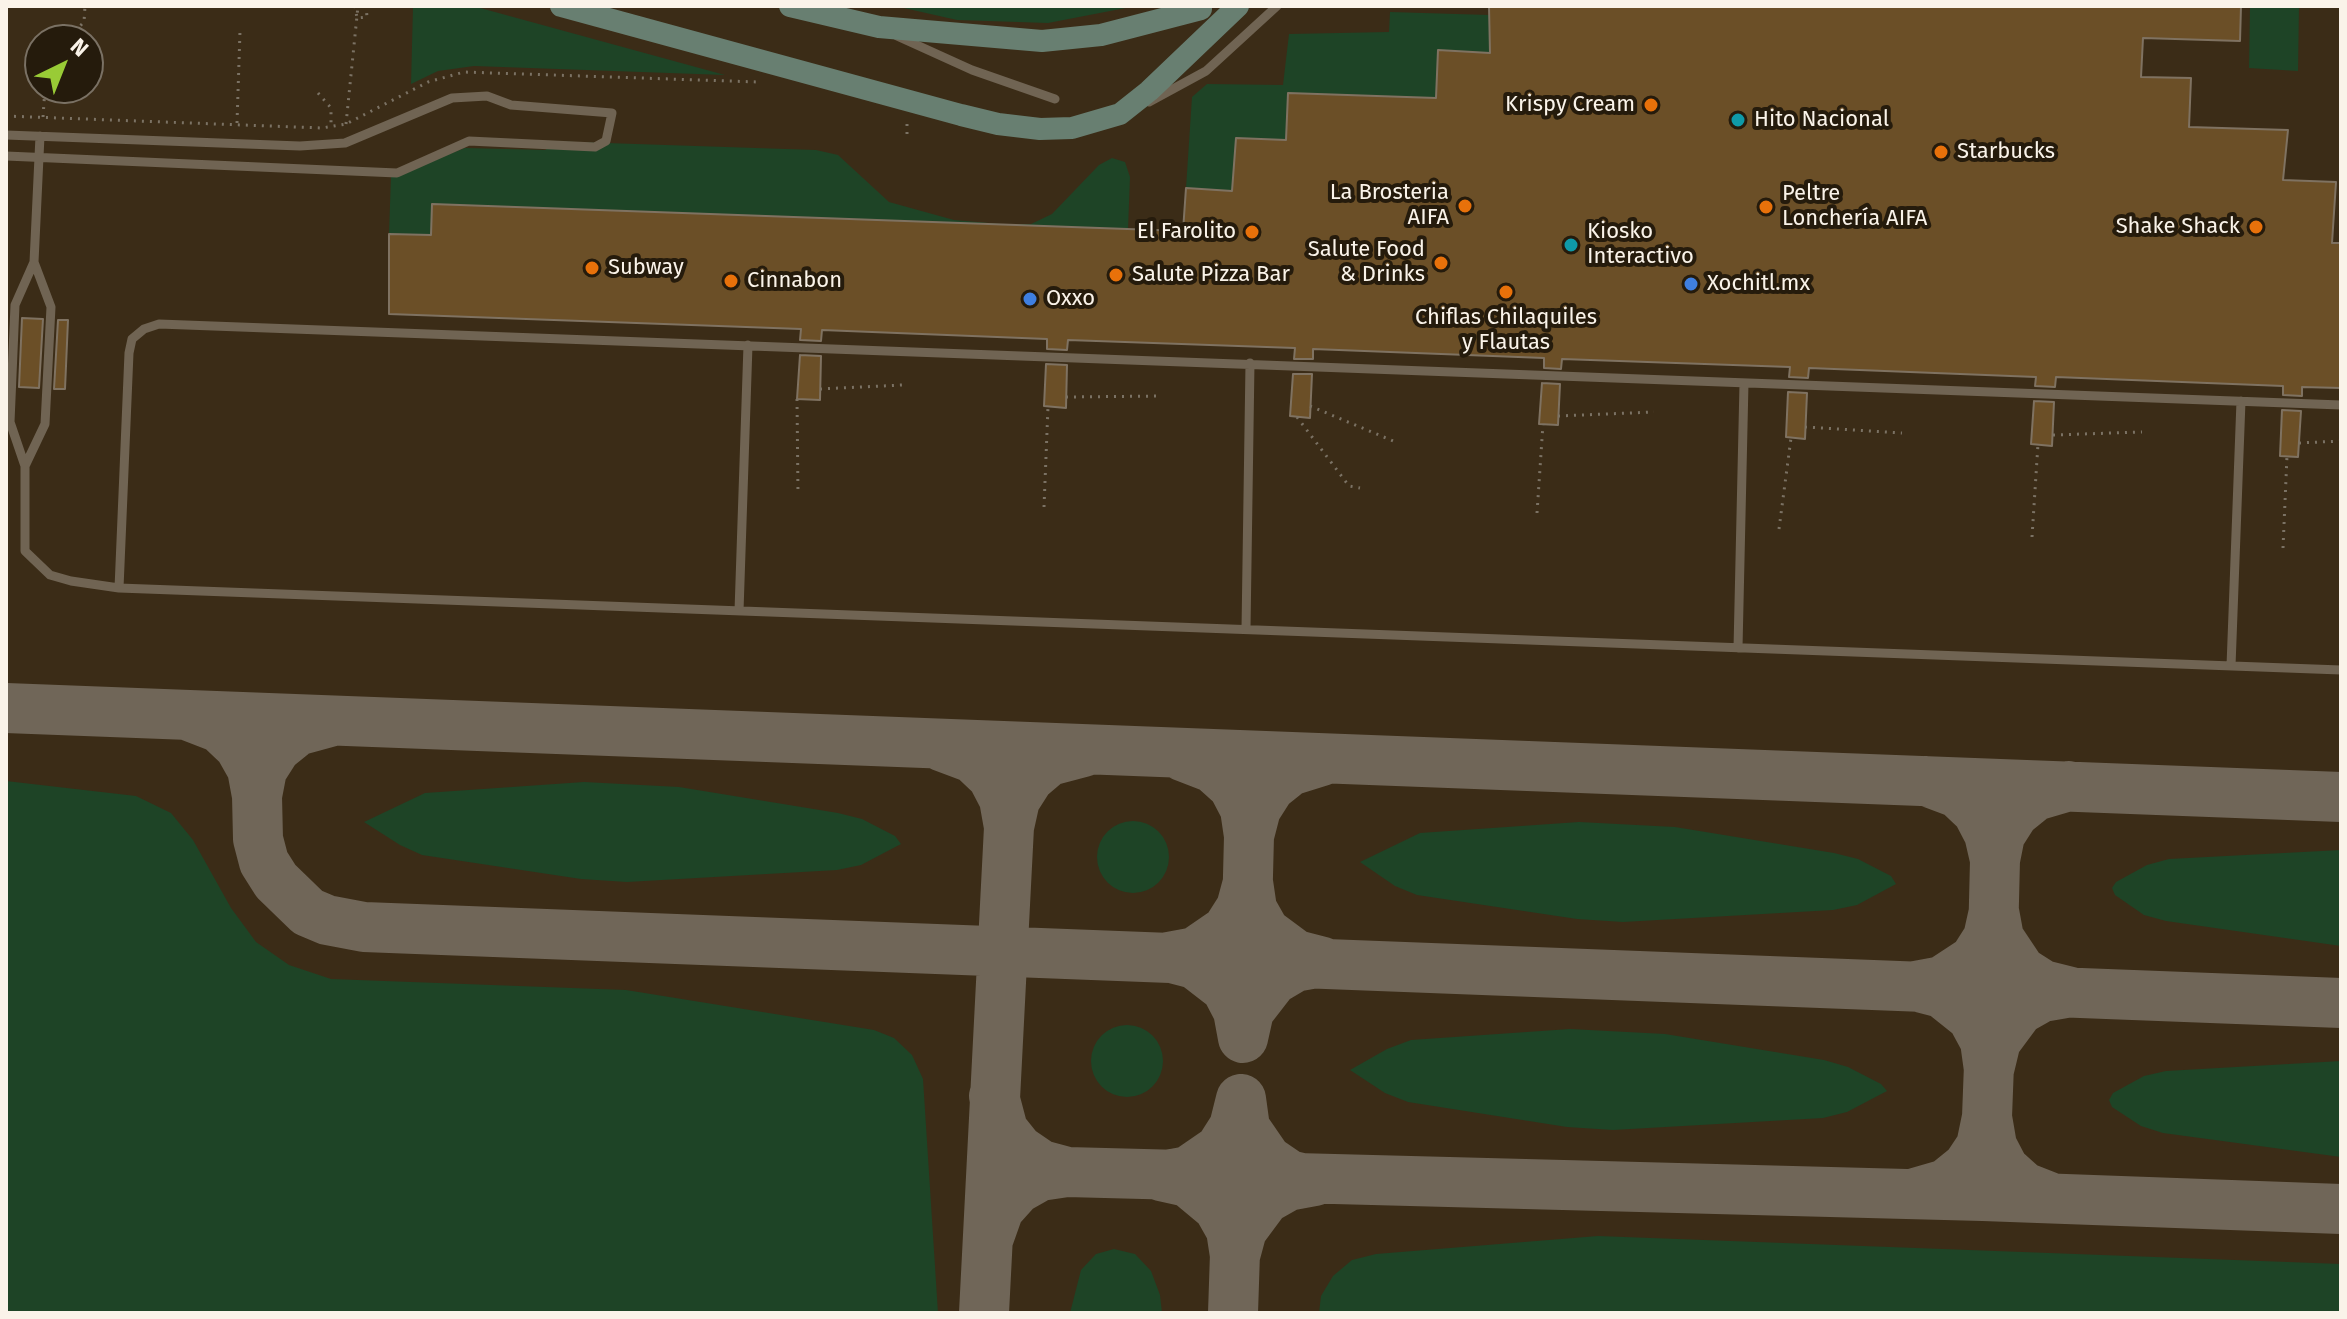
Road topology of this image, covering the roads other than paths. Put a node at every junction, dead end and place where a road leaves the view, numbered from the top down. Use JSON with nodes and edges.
{"nodes":[{"id":1,"x":561,"y":6,"type":"edge"},
{"id":2,"x":790,"y":6,"type":"edge"},
{"id":3,"x":1238,"y":6,"type":"edge"},
{"id":4,"x":1277,"y":6,"type":"edge"},
{"id":5,"x":1201,"y":9,"type":"dead end"},
{"id":6,"x":879,"y":27,"type":"junction"},
{"id":7,"x":1055,"y":99,"type":"dead end"},
{"id":8,"x":1120,"y":114,"type":"junction"},
{"id":9,"x":6,"y":135,"type":"edge"},
{"id":10,"x":40,"y":136,"type":"junction"},
{"id":11,"x":6,"y":156,"type":"edge"},
{"id":12,"x":39,"y":158,"type":"junction"},
{"id":13,"x":34,"y":262,"type":"junction"},
{"id":14,"x":748,"y":345,"type":"junction"},
{"id":15,"x":1250,"y":363,"type":"junction"},
{"id":16,"x":1744,"y":383,"type":"junction"},
{"id":17,"x":2241,"y":401,"type":"junction"},
{"id":18,"x":2341,"y":405,"type":"edge"},
{"id":19,"x":25,"y":466,"type":"junction"},
{"id":20,"x":119,"y":588,"type":"junction"},
{"id":21,"x":739,"y":611,"type":"junction"},
{"id":22,"x":1246,"y":629,"type":"junction"},
{"id":23,"x":1738,"y":648,"type":"junction"},
{"id":24,"x":2231,"y":666,"type":"junction"},
{"id":25,"x":2341,"y":670,"type":"edge"}],
"edges":[{"from":1,"to":8,"type":"main road"},
{"from":2,"to":6,"type":"main road"},
{"from":3,"to":8,"type":"main road"},
{"from":4,"to":8,"type":"lane"},
{"from":5,"to":6,"type":"main road"},
{"from":6,"to":7,"type":"lane"},
{"from":9,"to":10,"type":"lane"},
{"from":10,"to":12,"type":"lane"},
{"from":10,"to":12,"type":"lane"},
{"from":11,"to":12,"type":"lane"},
{"from":12,"to":13,"type":"lane"},
{"from":13,"to":19,"type":"lane"},
{"from":13,"to":19,"type":"lane"},
{"from":14,"to":15,"type":"lane"},
{"from":14,"to":20,"type":"lane"},
{"from":14,"to":21,"type":"lane"},
{"from":15,"to":16,"type":"lane"},
{"from":15,"to":22,"type":"lane"},
{"from":16,"to":17,"type":"lane"},
{"from":16,"to":23,"type":"lane"},
{"from":17,"to":18,"type":"lane"},
{"from":17,"to":24,"type":"lane"},
{"from":19,"to":20,"type":"lane"},
{"from":20,"to":21,"type":"lane"},
{"from":21,"to":22,"type":"lane"},
{"from":22,"to":23,"type":"lane"},
{"from":23,"to":24,"type":"lane"},
{"from":24,"to":25,"type":"lane"}]}
